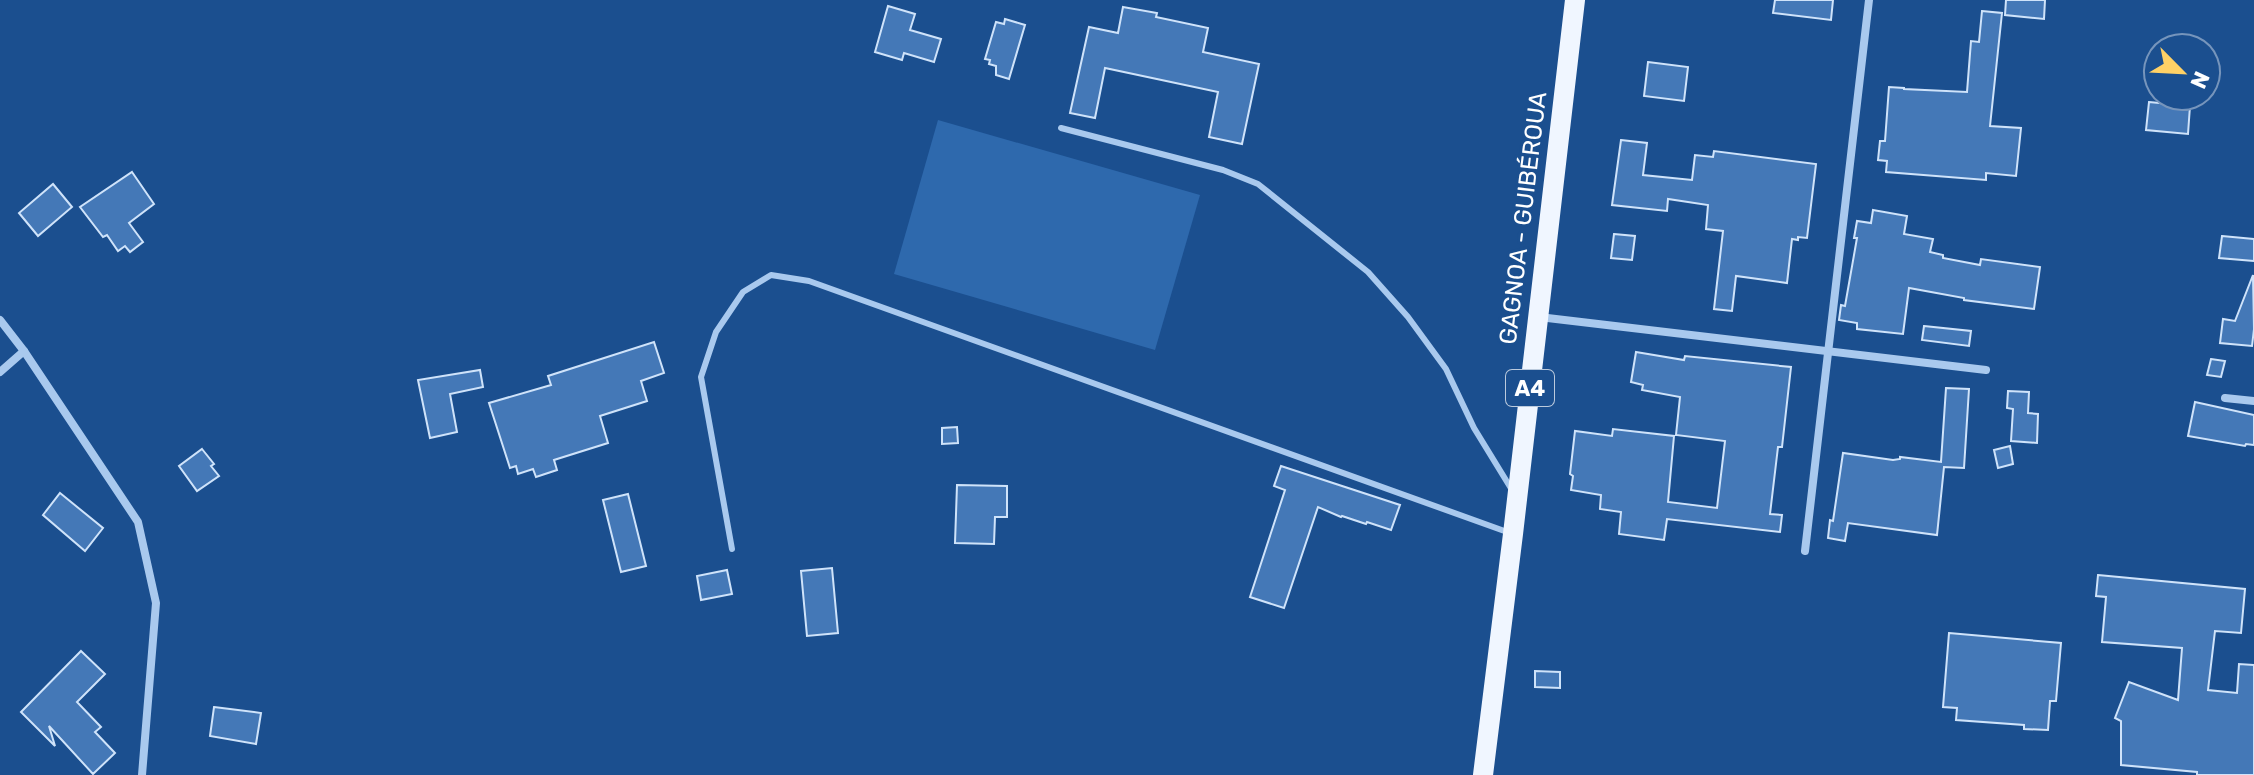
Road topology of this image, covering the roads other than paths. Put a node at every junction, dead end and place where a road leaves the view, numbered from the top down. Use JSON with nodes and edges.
{"nodes":[{"id":1,"x":1575,"y":0,"type":"edge"},
{"id":2,"x":1869,"y":0,"type":"edge"},
{"id":3,"x":1061,"y":128,"type":"dead end"},
{"id":4,"x":1538,"y":317,"type":"junction"},
{"id":5,"x":0,"y":320,"type":"edge"},
{"id":6,"x":24,"y":351,"type":"junction"},
{"id":7,"x":1828,"y":352,"type":"junction"},
{"id":8,"x":1986,"y":370,"type":"dead end"},
{"id":9,"x":0,"y":372,"type":"edge"},
{"id":10,"x":2225,"y":398,"type":"dead end"},
{"id":11,"x":2254,"y":401,"type":"edge"},
{"id":12,"x":1517,"y":497,"type":"junction"},
{"id":13,"x":1513,"y":534,"type":"junction"},
{"id":14,"x":732,"y":549,"type":"dead end"},
{"id":15,"x":1805,"y":551,"type":"dead end"},
{"id":16,"x":142,"y":775,"type":"edge"},
{"id":17,"x":1483,"y":775,"type":"edge"}],
"edges":[{"from":1,"to":4,"type":"main road","name":"GAGNOA - GUIBÉROUA","number":"A4"},
{"from":2,"to":7,"type":"street"},
{"from":3,"to":12,"type":"lane"},
{"from":4,"to":7,"type":"street"},
{"from":4,"to":12,"type":"main road","name":"GAGNOA - GUIBÉROUA","number":"A4"},
{"from":5,"to":6,"type":"street"},
{"from":6,"to":9,"type":"street"},
{"from":6,"to":16,"type":"street"},
{"from":7,"to":8,"type":"street"},
{"from":7,"to":15,"type":"street"},
{"from":10,"to":11,"type":"street"},
{"from":12,"to":13,"type":"main road","name":"GAGNOA - GUIBÉROUA","number":"A4"},
{"from":13,"to":14,"type":"lane"},
{"from":13,"to":17,"type":"main road","name":"GAGNOA - GUIBÉROUA","number":"A4"}]}
